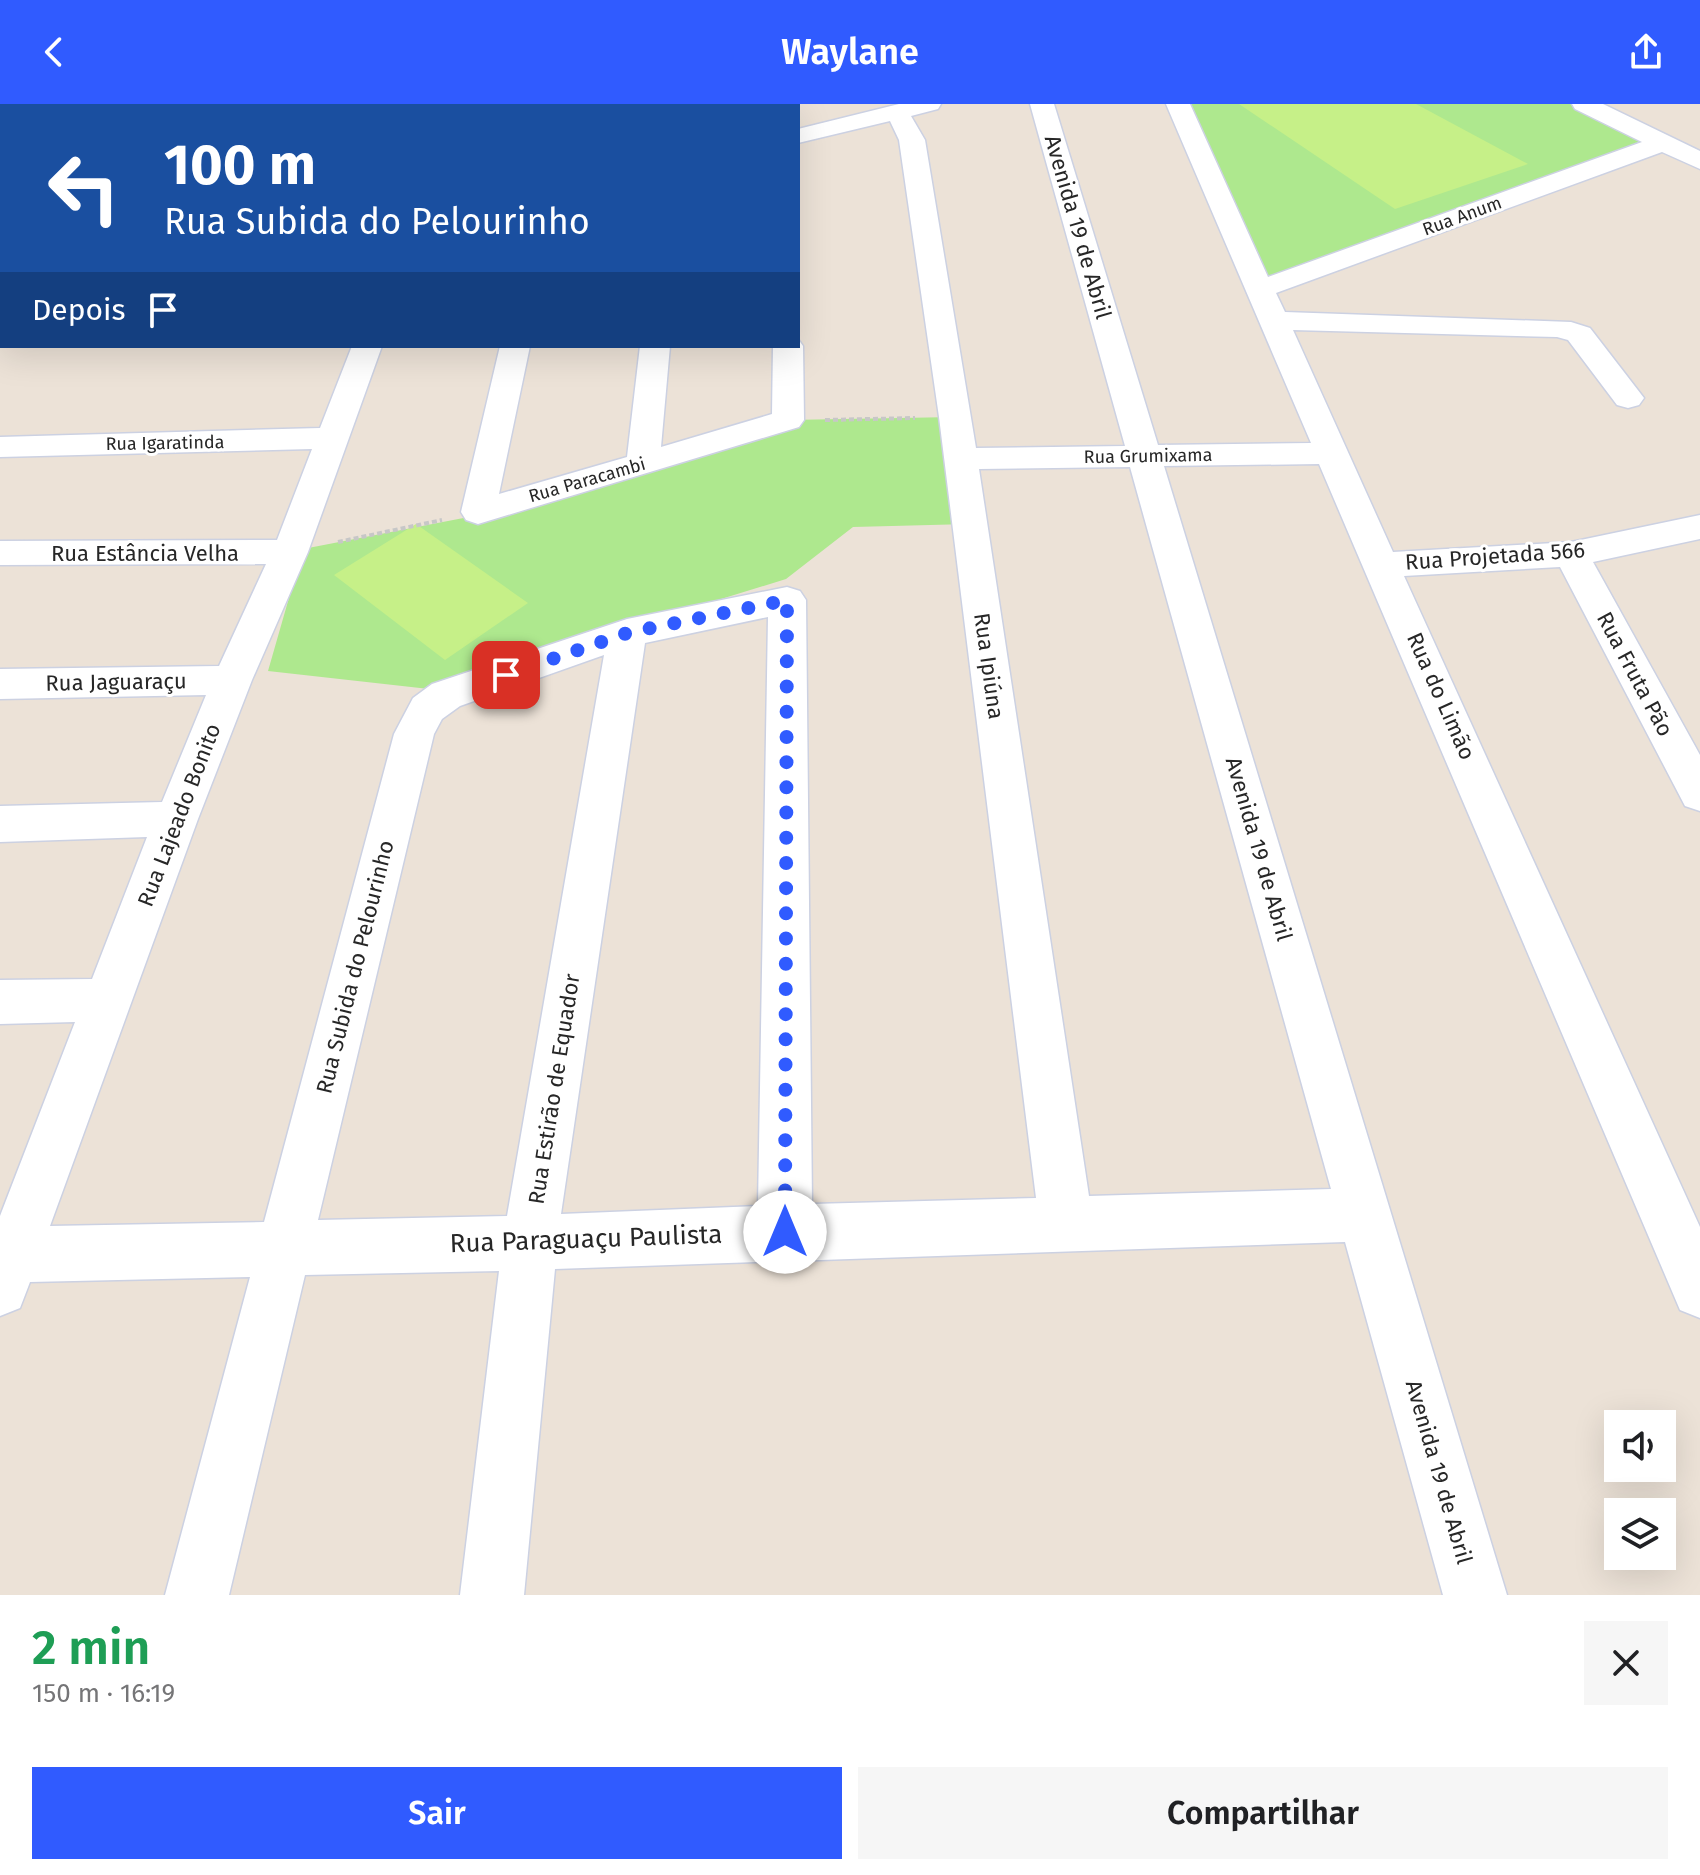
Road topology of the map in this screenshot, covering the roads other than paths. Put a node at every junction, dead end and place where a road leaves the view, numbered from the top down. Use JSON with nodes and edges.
{"nodes":[{"id":1,"x":1042,"y":104,"type":"edge"},
{"id":2,"x":1178,"y":104,"type":"edge"},
{"id":3,"x":1584,"y":104,"type":"edge"},
{"id":4,"x":912,"y":108,"type":"edge"},
{"id":5,"x":800,"y":136,"type":"edge"},
{"id":6,"x":1663,"y":143,"type":"junction"},
{"id":7,"x":1700,"y":161,"type":"edge"},
{"id":8,"x":1268,"y":305,"type":"junction"},
{"id":9,"x":366,"y":348,"type":"edge"},
{"id":10,"x":515,"y":348,"type":"edge"},
{"id":11,"x":655,"y":348,"type":"edge"},
{"id":12,"x":788,"y":348,"type":"edge"},
{"id":13,"x":1628,"y":398,"type":"dead end"},
{"id":14,"x":331,"y":438,"type":"junction"},
{"id":15,"x":0,"y":447,"type":"edge"},
{"id":16,"x":1334,"y":453,"type":"junction"},
{"id":17,"x":1145,"y":456,"type":"junction"},
{"id":18,"x":961,"y":459,"type":"junction"},
{"id":19,"x":643,"y":463,"type":"junction"},
{"id":20,"x":1700,"y":527,"type":"edge"},
{"id":21,"x":290,"y":552,"type":"junction"},
{"id":22,"x":0,"y":553,"type":"edge"},
{"id":23,"x":1571,"y":554,"type":"junction"},
{"id":24,"x":1383,"y":565,"type":"junction"},
{"id":25,"x":627,"y":633,"type":"junction"},
{"id":26,"x":232,"y":680,"type":"junction"},
{"id":27,"x":0,"y":684,"type":"edge"},
{"id":28,"x":1700,"y":794,"type":"edge"},
{"id":29,"x":176,"y":819,"type":"junction"},
{"id":30,"x":0,"y":824,"type":"edge"},
{"id":31,"x":108,"y":1000,"type":"junction"},
{"id":32,"x":0,"y":1002,"type":"edge"},
{"id":33,"x":1364,"y":1215,"type":"junction"},
{"id":34,"x":1066,"y":1224,"type":"junction"},
{"id":35,"x":785,"y":1232,"type":"junction"},
{"id":36,"x":530,"y":1243,"type":"junction"},
{"id":37,"x":283,"y":1247,"type":"junction"},
{"id":38,"x":4,"y":1266,"type":"edge"},
{"id":39,"x":1700,"y":1290,"type":"edge"},
{"id":40,"x":197,"y":1595,"type":"edge"},
{"id":41,"x":492,"y":1595,"type":"edge"},
{"id":42,"x":1475,"y":1595,"type":"edge"}],
"edges":[{"from":1,"to":17,"type":"street","name":"Avenida 19 de Abril"},
{"from":2,"to":8,"type":"street","name":"Rua do Limão"},
{"from":3,"to":6,"type":"street"},
{"from":4,"to":5,"type":"street"},
{"from":4,"to":18,"type":"street","name":"Rua Ipiúna"},
{"from":6,"to":7,"type":"street"},
{"from":6,"to":8,"type":"street","name":"Rua Anum"},
{"from":8,"to":13,"type":"street"},
{"from":8,"to":16,"type":"street","name":"Rua do Limão"},
{"from":9,"to":14,"type":"street","name":"Rua Lajeado Bonito"},
{"from":10,"to":19,"type":"street","name":"Rua Paracambi"},
{"from":11,"to":19,"type":"street"},
{"from":12,"to":19,"type":"street","name":"Rua Paracambi"},
{"from":14,"to":15,"type":"street","name":"Rua Igaratinda"},
{"from":14,"to":21,"type":"street","name":"Rua Lajeado Bonito"},
{"from":16,"to":17,"type":"street","name":"Rua Grumixama"},
{"from":16,"to":24,"type":"street","name":"Rua do Limão"},
{"from":17,"to":18,"type":"street","name":"Rua Grumixama"},
{"from":17,"to":33,"type":"street","name":"Avenida 19 de Abril"},
{"from":18,"to":34,"type":"street","name":"Rua Ipiúna"},
{"from":20,"to":23,"type":"street","name":"Rua Projetada 566"},
{"from":21,"to":22,"type":"street","name":"Rua Estância Velha"},
{"from":21,"to":26,"type":"street","name":"Rua Lajeado Bonito"},
{"from":23,"to":24,"type":"street","name":"Rua Projetada 566"},
{"from":23,"to":28,"type":"street","name":"Rua Fruta Pão"},
{"from":24,"to":39,"type":"street","name":"Rua do Limão"},
{"from":25,"to":35,"type":"street","name":"Rua Subida do Pelourinho"},
{"from":25,"to":36,"type":"street","name":"Rua Estirão de Equador"},
{"from":25,"to":37,"type":"street","name":"Rua Subida do Pelourinho"},
{"from":26,"to":27,"type":"street","name":"Rua Jaguaraçu"},
{"from":26,"to":29,"type":"street","name":"Rua Lajeado Bonito"},
{"from":29,"to":30,"type":"street"},
{"from":29,"to":31,"type":"street","name":"Rua Lajeado Bonito"},
{"from":31,"to":32,"type":"street"},
{"from":31,"to":38,"type":"street","name":"Rua Lajeado Bonito"},
{"from":33,"to":34,"type":"street","name":"Rua Paraguaçu Paulista"},
{"from":33,"to":42,"type":"street","name":"Avenida 19 de Abril"},
{"from":34,"to":35,"type":"street","name":"Rua Paraguaçu Paulista"},
{"from":35,"to":36,"type":"street","name":"Rua Paraguaçu Paulista"},
{"from":36,"to":37,"type":"street","name":"Rua Paraguaçu Paulista"},
{"from":36,"to":41,"type":"street","name":"Rua Estirão de Equador"},
{"from":37,"to":38,"type":"street","name":"Rua Paraguaçu Paulista"},
{"from":37,"to":40,"type":"street","name":"Rua Subida do Pelourinho"}]}
